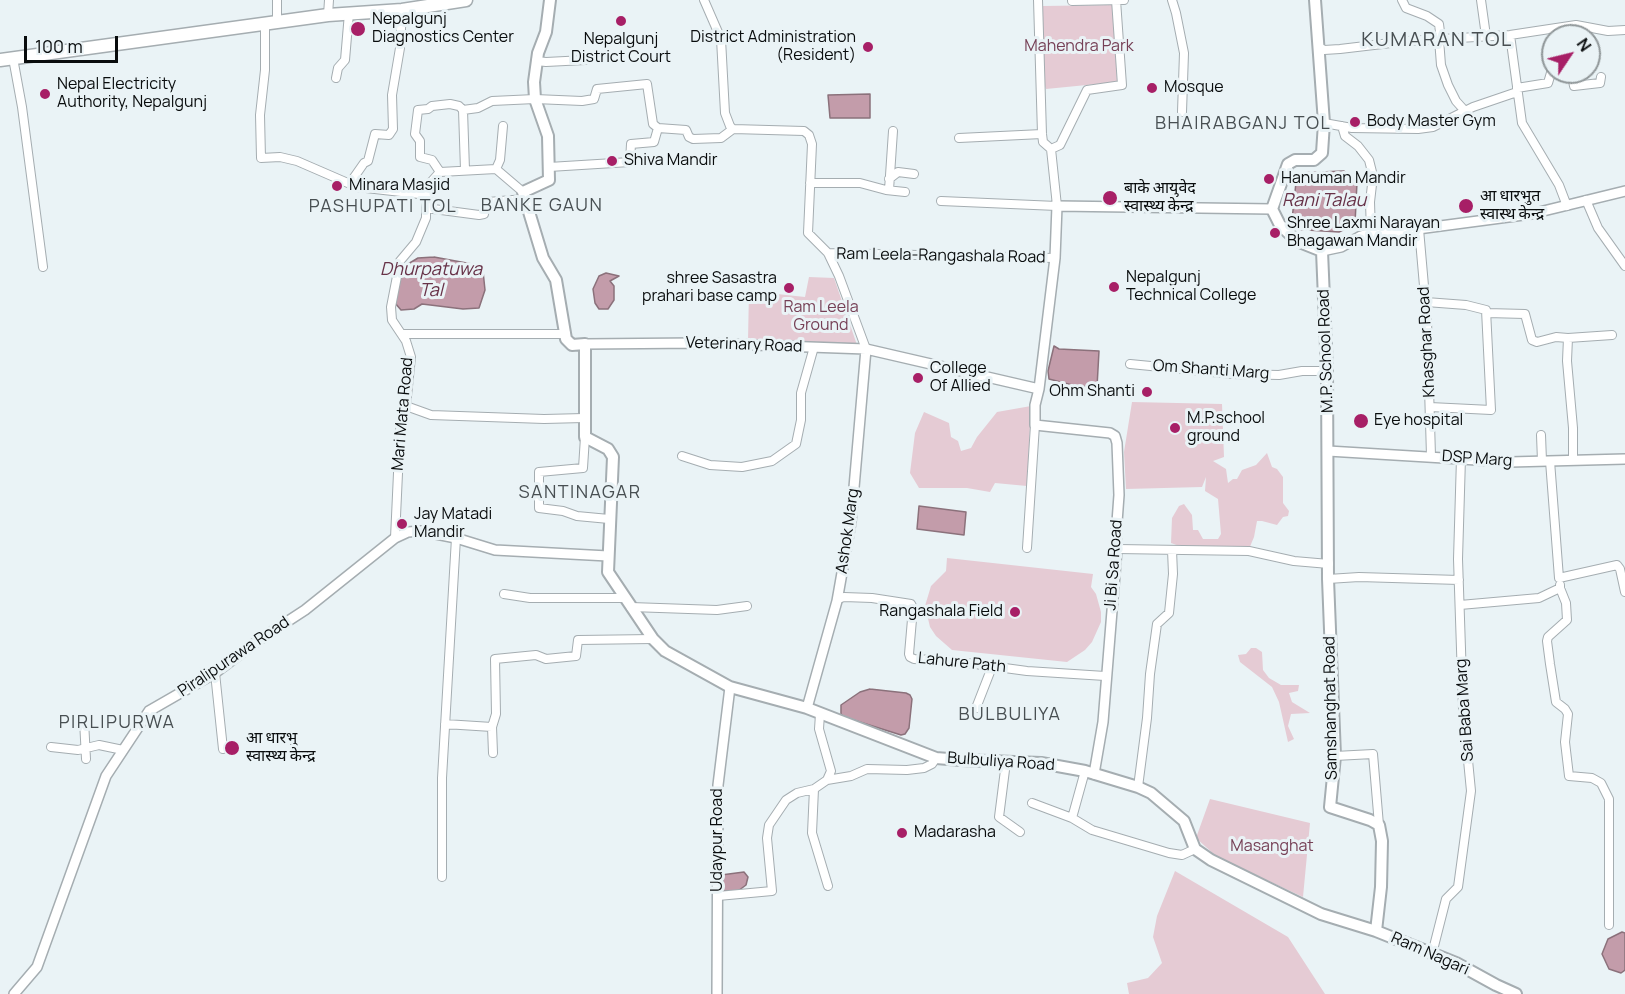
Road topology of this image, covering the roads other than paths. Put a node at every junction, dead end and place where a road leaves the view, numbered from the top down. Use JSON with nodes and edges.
{"nodes":[{"id":1,"x":277,"y":0,"type":"edge"},
{"id":2,"x":328,"y":0,"type":"edge"},
{"id":3,"x":466,"y":0,"type":"edge"},
{"id":4,"x":550,"y":0,"type":"edge"},
{"id":5,"x":704,"y":0,"type":"edge"},
{"id":6,"x":1038,"y":0,"type":"edge"},
{"id":7,"x":1116,"y":0,"type":"edge"},
{"id":8,"x":1124,"y":0,"type":"edge"},
{"id":9,"x":1172,"y":0,"type":"edge"},
{"id":10,"x":1315,"y":0,"type":"edge"},
{"id":11,"x":1402,"y":0,"type":"edge"},
{"id":12,"x":1481,"y":0,"type":"edge"},
{"id":13,"x":1072,"y":1,"type":"edge"},
{"id":14,"x":380,"y":5,"type":"edge"},
{"id":15,"x":402,"y":10,"type":"junction"},
{"id":16,"x":349,"y":13,"type":"junction"},
{"id":17,"x":328,"y":15,"type":"junction"},
{"id":18,"x":271,"y":24,"type":"junction"},
{"id":19,"x":1625,"y":30,"type":"edge"},
{"id":20,"x":1510,"y":35,"type":"junction"},
{"id":21,"x":1486,"y":36,"type":"junction"},
{"id":22,"x":1440,"y":39,"type":"junction"},
{"id":23,"x":1319,"y":47,"type":"junction"},
{"id":24,"x":13,"y":58,"type":"junction"},
{"id":25,"x":0,"y":60,"type":"edge"},
{"id":26,"x":585,"y":60,"type":"dead end"},
{"id":27,"x":537,"y":61,"type":"junction"},
{"id":28,"x":336,"y":78,"type":"dead end"},
{"id":29,"x":1544,"y":84,"type":"edge"},
{"id":30,"x":1574,"y":84,"type":"edge"},
{"id":31,"x":1591,"y":84,"type":"edge"},
{"id":32,"x":1517,"y":90,"type":"junction"},
{"id":33,"x":536,"y":99,"type":"junction"},
{"id":34,"x":463,"y":110,"type":"junction"},
{"id":35,"x":1465,"y":111,"type":"junction"},
{"id":36,"x":1182,"y":112,"type":"dead end"},
{"id":37,"x":1324,"y":123,"type":"junction"},
{"id":38,"x":503,"y":126,"type":"dead end"},
{"id":39,"x":1342,"y":126,"type":"junction"},
{"id":40,"x":658,"y":128,"type":"junction"},
{"id":41,"x":733,"y":129,"type":"junction"},
{"id":42,"x":893,"y":131,"type":"dead end"},
{"id":43,"x":1042,"y":134,"type":"junction"},
{"id":44,"x":959,"y":138,"type":"dead end"},
{"id":45,"x":1051,"y":149,"type":"junction"},
{"id":46,"x":549,"y":167,"type":"junction"},
{"id":47,"x":496,"y":169,"type":"junction"},
{"id":48,"x":465,"y":170,"type":"junction"},
{"id":49,"x":440,"y":172,"type":"junction"},
{"id":50,"x":914,"y":174,"type":"dead end"},
{"id":51,"x":889,"y":179,"type":"junction"},
{"id":52,"x":350,"y":183,"type":"junction"},
{"id":53,"x":810,"y":183,"type":"junction"},
{"id":54,"x":889,"y":190,"type":"junction"},
{"id":55,"x":1625,"y":191,"type":"edge"},
{"id":56,"x":905,"y":192,"type":"dead end"},
{"id":57,"x":428,"y":195,"type":"junction"},
{"id":58,"x":524,"y":195,"type":"junction"},
{"id":59,"x":1586,"y":200,"type":"junction"},
{"id":60,"x":942,"y":201,"type":"dead end"},
{"id":61,"x":1057,"y":206,"type":"junction"},
{"id":62,"x":1567,"y":206,"type":"junction"},
{"id":63,"x":426,"y":208,"type":"junction"},
{"id":64,"x":1272,"y":209,"type":"junction"},
{"id":65,"x":1419,"y":229,"type":"junction"},
{"id":66,"x":1371,"y":233,"type":"junction"},
{"id":67,"x":1322,"y":250,"type":"junction"},
{"id":68,"x":828,"y":253,"type":"junction"},
{"id":69,"x":1055,"y":258,"type":"junction"},
{"id":70,"x":1625,"y":266,"type":"edge"},
{"id":71,"x":43,"y":267,"type":"dead end"},
{"id":72,"x":1426,"y":302,"type":"junction"},
{"id":73,"x":1486,"y":313,"type":"junction"},
{"id":74,"x":402,"y":334,"type":"junction"},
{"id":75,"x":566,"y":334,"type":"junction"},
{"id":76,"x":1612,"y":336,"type":"dead end"},
{"id":77,"x":1568,"y":338,"type":"junction"},
{"id":78,"x":585,"y":344,"type":"junction"},
{"id":79,"x":814,"y":347,"type":"junction"},
{"id":80,"x":866,"y":349,"type":"junction"},
{"id":81,"x":1130,"y":364,"type":"dead end"},
{"id":82,"x":1327,"y":371,"type":"junction"},
{"id":83,"x":1039,"y":389,"type":"junction"},
{"id":84,"x":406,"y":406,"type":"junction"},
{"id":85,"x":1430,"y":407,"type":"junction"},
{"id":86,"x":584,"y":418,"type":"junction"},
{"id":87,"x":1035,"y":425,"type":"junction"},
{"id":88,"x":1541,"y":435,"type":"dead end"},
{"id":89,"x":585,"y":437,"type":"junction"},
{"id":90,"x":1328,"y":451,"type":"junction"},
{"id":91,"x":682,"y":456,"type":"dead end"},
{"id":92,"x":1431,"y":456,"type":"junction"},
{"id":93,"x":1461,"y":458,"type":"junction"},
{"id":94,"x":1625,"y":459,"type":"edge"},
{"id":95,"x":1573,"y":460,"type":"junction"},
{"id":96,"x":1546,"y":461,"type":"junction"},
{"id":97,"x":609,"y":519,"type":"junction"},
{"id":98,"x":395,"y":538,"type":"junction"},
{"id":99,"x":456,"y":538,"type":"junction"},
{"id":100,"x":1027,"y":548,"type":"dead end"},
{"id":101,"x":1117,"y":549,"type":"junction"},
{"id":102,"x":1172,"y":550,"type":"junction"},
{"id":103,"x":608,"y":556,"type":"junction"},
{"id":104,"x":1329,"y":564,"type":"junction"},
{"id":105,"x":1559,"y":578,"type":"junction"},
{"id":106,"x":1328,"y":579,"type":"junction"},
{"id":107,"x":1459,"y":580,"type":"junction"},
{"id":108,"x":1560,"y":588,"type":"junction"},
{"id":109,"x":1625,"y":592,"type":"edge"},
{"id":110,"x":504,"y":594,"type":"dead end"},
{"id":111,"x":838,"y":599,"type":"junction"},
{"id":112,"x":627,"y":603,"type":"junction"},
{"id":113,"x":1460,"y":605,"type":"junction"},
{"id":114,"x":747,"y":606,"type":"dead end"},
{"id":115,"x":654,"y":639,"type":"junction"},
{"id":116,"x":992,"y":667,"type":"junction"},
{"id":117,"x":215,"y":673,"type":"junction"},
{"id":118,"x":1105,"y":676,"type":"junction"},
{"id":119,"x":730,"y":687,"type":"junction"},
{"id":120,"x":807,"y":708,"type":"junction"},
{"id":121,"x":976,"y":708,"type":"dead end"},
{"id":122,"x":820,"y":714,"type":"junction"},
{"id":123,"x":84,"y":720,"type":"dead end"},
{"id":124,"x":445,"y":724,"type":"junction"},
{"id":125,"x":492,"y":727,"type":"junction"},
{"id":126,"x":51,"y":747,"type":"dead end"},
{"id":127,"x":86,"y":747,"type":"junction"},
{"id":128,"x":223,"y":749,"type":"dead end"},
{"id":129,"x":123,"y":750,"type":"junction"},
{"id":130,"x":493,"y":753,"type":"dead end"},
{"id":131,"x":1335,"y":756,"type":"junction"},
{"id":132,"x":936,"y":758,"type":"junction"},
{"id":133,"x":86,"y":759,"type":"dead end"},
{"id":134,"x":1006,"y":762,"type":"junction"},
{"id":135,"x":1089,"y":773,"type":"junction"},
{"id":136,"x":827,"y":780,"type":"junction"},
{"id":137,"x":1138,"y":787,"type":"junction"},
{"id":138,"x":814,"y":789,"type":"junction"},
{"id":139,"x":1032,"y":803,"type":"dead end"},
{"id":140,"x":1072,"y":818,"type":"junction"},
{"id":141,"x":1379,"y":825,"type":"junction"},
{"id":142,"x":1020,"y":832,"type":"dead end"},
{"id":143,"x":1195,"y":849,"type":"junction"},
{"id":144,"x":442,"y":877,"type":"dead end"},
{"id":145,"x":828,"y":886,"type":"dead end"},
{"id":146,"x":718,"y":896,"type":"junction"},
{"id":147,"x":1609,"y":925,"type":"dead end"},
{"id":148,"x":1376,"y":930,"type":"junction"},
{"id":149,"x":1432,"y":954,"type":"junction"},
{"id":150,"x":14,"y":994,"type":"edge"},
{"id":151,"x":717,"y":994,"type":"edge"},
{"id":152,"x":1516,"y":994,"type":"edge"}],
"edges":[{"from":1,"to":18,"type":"street"},
{"from":2,"to":17,"type":"street"},
{"from":3,"to":15,"type":"main road"},
{"from":4,"to":27,"type":"main road"},
{"from":5,"to":41,"type":"street"},
{"from":6,"to":43,"type":"street"},
{"from":7,"to":8,"type":"street"},
{"from":7,"to":13,"type":"street"},
{"from":7,"to":45,"type":"street"},
{"from":9,"to":36,"type":"street"},
{"from":10,"to":23,"type":"main road"},
{"from":11,"to":22,"type":"street"},
{"from":12,"to":21,"type":"street"},
{"from":14,"to":15,"type":"main road"},
{"from":14,"to":16,"type":"main road"},
{"from":15,"to":52,"type":"street"},
{"from":16,"to":17,"type":"main road"},
{"from":16,"to":28,"type":"street"},
{"from":17,"to":18,"type":"main road"},
{"from":18,"to":24,"type":"main road"},
{"from":18,"to":52,"type":"street"},
{"from":19,"to":20,"type":"street"},
{"from":20,"to":21,"type":"street"},
{"from":20,"to":32,"type":"street"},
{"from":21,"to":22,"type":"street"},
{"from":22,"to":23,"type":"street"},
{"from":22,"to":35,"type":"street"},
{"from":23,"to":37,"type":"main road"},
{"from":24,"to":25,"type":"main road"},
{"from":24,"to":71,"type":"street"},
{"from":26,"to":27,"type":"street"},
{"from":27,"to":33,"type":"main road"},
{"from":29,"to":32,"type":"street"},
{"from":30,"to":31,"type":"street"},
{"from":32,"to":35,"type":"street"},
{"from":32,"to":62,"type":"street"},
{"from":33,"to":34,"type":"street"},
{"from":33,"to":40,"type":"street"},
{"from":33,"to":46,"type":"main road"},
{"from":34,"to":48,"type":"street"},
{"from":34,"to":49,"type":"street"},
{"from":35,"to":39,"type":"street"},
{"from":37,"to":39,"type":"street"},
{"from":37,"to":64,"type":"main road"},
{"from":38,"to":47,"type":"street"},
{"from":39,"to":66,"type":"street"},
{"from":40,"to":41,"type":"street"},
{"from":40,"to":46,"type":"street"},
{"from":41,"to":53,"type":"street"},
{"from":42,"to":51,"type":"street"},
{"from":43,"to":44,"type":"street"},
{"from":43,"to":45,"type":"street"},
{"from":45,"to":61,"type":"street"},
{"from":46,"to":58,"type":"main road"},
{"from":47,"to":48,"type":"street"},
{"from":47,"to":58,"type":"street"},
{"from":48,"to":49,"type":"street"},
{"from":49,"to":57,"type":"street","name":"Mari Mata Road"},
{"from":50,"to":51,"type":"street"},
{"from":51,"to":54,"type":"street"},
{"from":52,"to":57,"type":"street"},
{"from":53,"to":54,"type":"street"},
{"from":53,"to":68,"type":"street"},
{"from":54,"to":56,"type":"street"},
{"from":55,"to":59,"type":"street"},
{"from":57,"to":63,"type":"street","name":"Mari Mata Road"},
{"from":58,"to":63,"type":"street"},
{"from":58,"to":75,"type":"main road"},
{"from":59,"to":62,"type":"street"},
{"from":59,"to":70,"type":"street"},
{"from":60,"to":61,"type":"street"},
{"from":61,"to":64,"type":"street"},
{"from":61,"to":69,"type":"street","name":"Ram Leela-Rangashala Road"},
{"from":62,"to":65,"type":"street"},
{"from":63,"to":74,"type":"street","name":"Mari Mata Road"},
{"from":64,"to":67,"type":"main road"},
{"from":65,"to":66,"type":"street"},
{"from":65,"to":72,"type":"street","name":"Khasghar Road"},
{"from":66,"to":67,"type":"street"},
{"from":67,"to":82,"type":"main road","name":"M.P. School Road"},
{"from":68,"to":69,"type":"street","name":"Ram Leela-Rangashala Road"},
{"from":68,"to":80,"type":"street"},
{"from":69,"to":83,"type":"street","name":"Ram Leela-Rangashala Road"},
{"from":72,"to":73,"type":"street"},
{"from":72,"to":85,"type":"street","name":"Khasghar Road"},
{"from":73,"to":77,"type":"street"},
{"from":73,"to":85,"type":"street"},
{"from":74,"to":75,"type":"street"},
{"from":74,"to":84,"type":"street","name":"Mari Mata Road"},
{"from":75,"to":78,"type":"main road"},
{"from":76,"to":77,"type":"street"},
{"from":77,"to":95,"type":"street"},
{"from":78,"to":79,"type":"street","name":"Veterinary Road"},
{"from":78,"to":86,"type":"main road"},
{"from":79,"to":80,"type":"street","name":"Veterinary Road"},
{"from":79,"to":91,"type":"street"},
{"from":80,"to":83,"type":"street","name":"Veterinary Road"},
{"from":80,"to":111,"type":"street","name":"Ashok Marg"},
{"from":81,"to":82,"type":"street","name":"Om Shanti Marg"},
{"from":82,"to":90,"type":"main road","name":"M.P. School Road"},
{"from":83,"to":87,"type":"street","name":"Ram Leela-Rangashala Road"},
{"from":84,"to":86,"type":"street"},
{"from":84,"to":98,"type":"street","name":"Mari Mata Road"},
{"from":85,"to":92,"type":"street","name":"Khasghar Road"},
{"from":86,"to":89,"type":"main road"},
{"from":87,"to":100,"type":"street"},
{"from":87,"to":101,"type":"street","name":"Ji Bi Sa Road"},
{"from":88,"to":96,"type":"street"},
{"from":89,"to":97,"type":"main road","name":"Bulbuliya Road"},
{"from":89,"to":97,"type":"street"},
{"from":90,"to":92,"type":"street","name":"DSP Marg"},
{"from":90,"to":104,"type":"main road","name":"Samshanghat Road"},
{"from":92,"to":93,"type":"street","name":"DSP Marg"},
{"from":93,"to":96,"type":"street","name":"DSP Marg"},
{"from":93,"to":107,"type":"street","name":"Sai Baba Marg"},
{"from":94,"to":95,"type":"street","name":"DSP Marg"},
{"from":95,"to":96,"type":"street","name":"DSP Marg"},
{"from":96,"to":105,"type":"street"},
{"from":97,"to":103,"type":"main road","name":"Bulbuliya Road"},
{"from":98,"to":99,"type":"street","name":"Piralipurawa Road"},
{"from":98,"to":117,"type":"street","name":"Piralipurawa Road"},
{"from":99,"to":103,"type":"street","name":"Piralipurawa Road"},
{"from":99,"to":124,"type":"street"},
{"from":101,"to":102,"type":"street"},
{"from":101,"to":118,"type":"street","name":"Ji Bi Sa Road"},
{"from":102,"to":104,"type":"street"},
{"from":102,"to":137,"type":"street"},
{"from":103,"to":112,"type":"main road","name":"Bulbuliya Road"},
{"from":104,"to":106,"type":"main road","name":"Samshanghat Road"},
{"from":105,"to":108,"type":"street"},
{"from":105,"to":109,"type":"street"},
{"from":106,"to":107,"type":"street"},
{"from":106,"to":131,"type":"main road","name":"Samshanghat Road"},
{"from":107,"to":113,"type":"street","name":"Sai Baba Marg"},
{"from":108,"to":113,"type":"street"},
{"from":108,"to":147,"type":"street"},
{"from":110,"to":112,"type":"street"},
{"from":111,"to":116,"type":"street","name":"Lahure Path"},
{"from":111,"to":120,"type":"street","name":"Ashok Marg"},
{"from":112,"to":114,"type":"street"},
{"from":112,"to":115,"type":"main road","name":"Bulbuliya Road"},
{"from":113,"to":149,"type":"street","name":"Sai Baba Marg"},
{"from":115,"to":119,"type":"main road","name":"Bulbuliya Road"},
{"from":115,"to":125,"type":"street"},
{"from":116,"to":118,"type":"street","name":"Lahure Path"},
{"from":116,"to":121,"type":"street"},
{"from":117,"to":128,"type":"street"},
{"from":117,"to":129,"type":"street","name":"Piralipurawa Road"},
{"from":118,"to":135,"type":"street","name":"Ji Bi Sa Road"},
{"from":119,"to":120,"type":"main road","name":"Bulbuliya Road"},
{"from":119,"to":146,"type":"street","name":"Udaypur Road"},
{"from":120,"to":122,"type":"main road","name":"Bulbuliya Road"},
{"from":122,"to":132,"type":"main road","name":"Bulbuliya Road"},
{"from":122,"to":136,"type":"street"},
{"from":123,"to":127,"type":"street"},
{"from":124,"to":125,"type":"street"},
{"from":124,"to":144,"type":"street"},
{"from":125,"to":130,"type":"street"},
{"from":126,"to":127,"type":"street"},
{"from":127,"to":129,"type":"street"},
{"from":127,"to":133,"type":"street"},
{"from":129,"to":150,"type":"street","name":"Piralipurawa Road"},
{"from":131,"to":141,"type":"main road","name":"Samshanghat Road"},
{"from":131,"to":141,"type":"street"},
{"from":132,"to":134,"type":"main road","name":"Bulbuliya Road"},
{"from":132,"to":136,"type":"street"},
{"from":134,"to":135,"type":"main road","name":"Bulbuliya Road"},
{"from":134,"to":142,"type":"street"},
{"from":135,"to":137,"type":"main road","name":"Bulbuliya Road"},
{"from":135,"to":140,"type":"street"},
{"from":136,"to":138,"type":"street"},
{"from":137,"to":143,"type":"main road","name":"Bulbuliya Road"},
{"from":138,"to":145,"type":"street"},
{"from":138,"to":146,"type":"street"},
{"from":139,"to":140,"type":"street"},
{"from":140,"to":143,"type":"street"},
{"from":141,"to":148,"type":"main road"},
{"from":143,"to":148,"type":"main road"},
{"from":146,"to":151,"type":"street","name":"Udaypur Road"},
{"from":148,"to":149,"type":"main road","name":"Ram Nagari"},
{"from":149,"to":152,"type":"main road","name":"Ram Nagari"}]}
